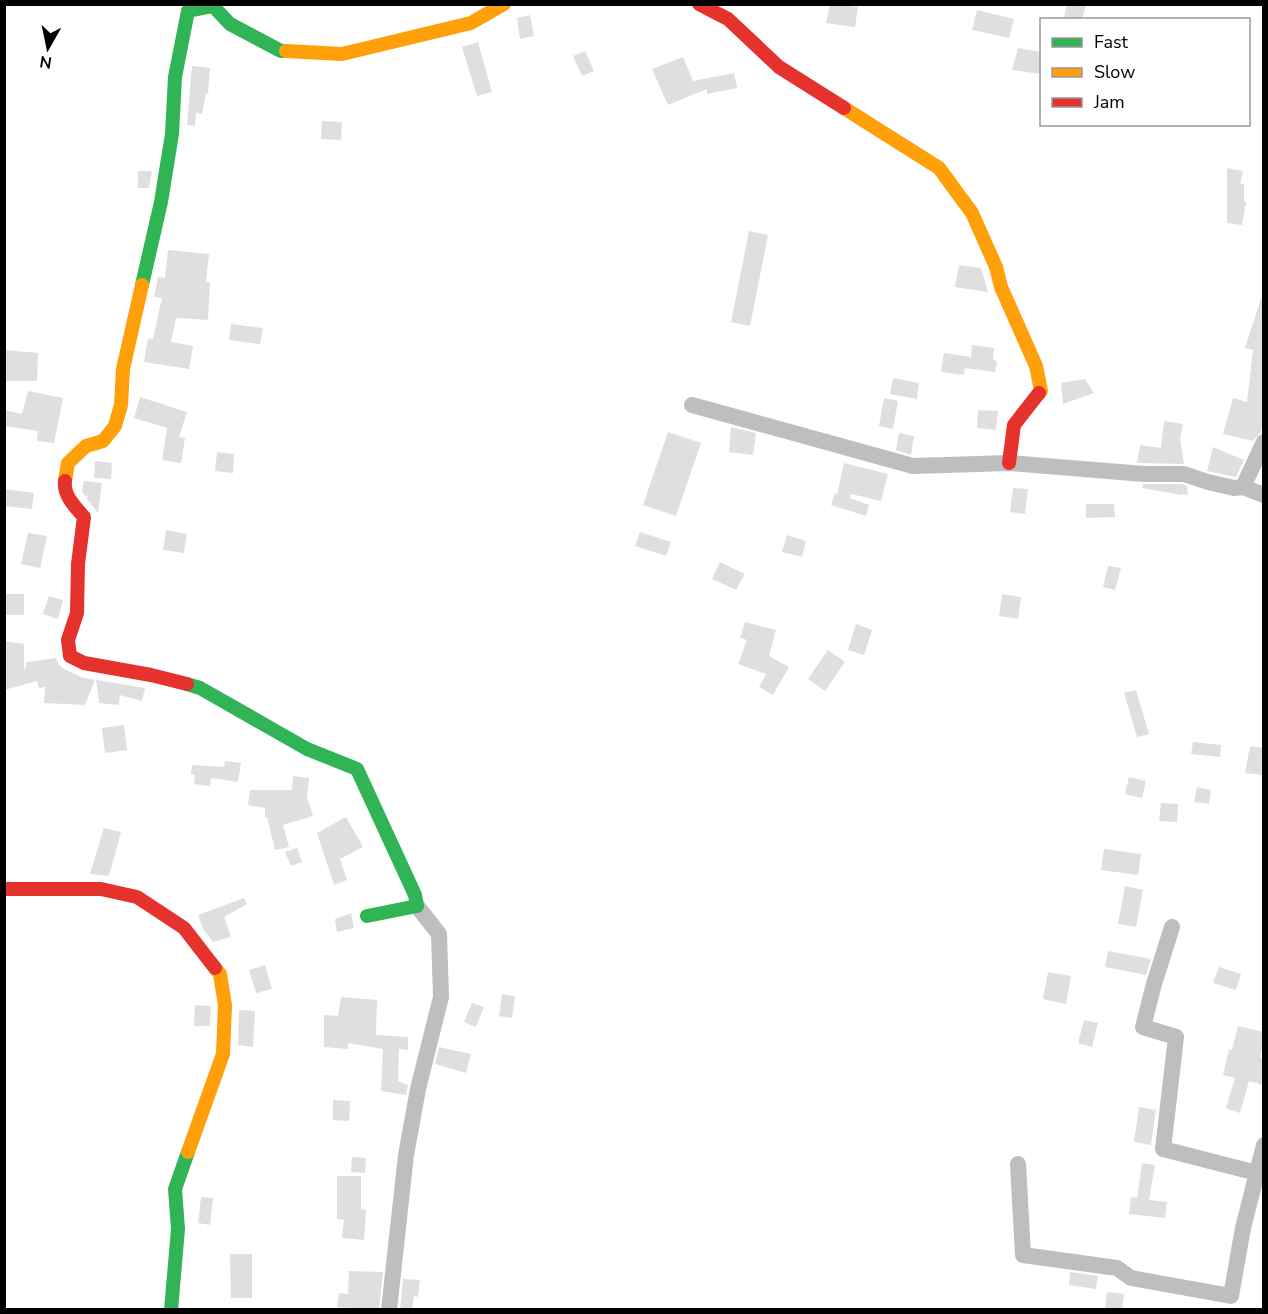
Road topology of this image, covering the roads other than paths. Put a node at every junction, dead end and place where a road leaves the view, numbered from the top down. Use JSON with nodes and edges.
{"nodes":[{"id":1,"x":504,"y":4,"type":"edge"},
{"id":2,"x":699,"y":4,"type":"edge"},
{"id":3,"x":692,"y":405,"type":"dead end"},
{"id":4,"x":1263,"y":442,"type":"edge"},
{"id":5,"x":1009,"y":463,"type":"junction"},
{"id":6,"x":1243,"y":487,"type":"junction"},
{"id":7,"x":1263,"y":495,"type":"edge"},
{"id":8,"x":4,"y":889,"type":"edge"},
{"id":9,"x":417,"y":906,"type":"junction"},
{"id":10,"x":367,"y":916,"type":"dead end"},
{"id":11,"x":1172,"y":927,"type":"dead end"},
{"id":12,"x":1263,"y":1145,"type":"edge"},
{"id":13,"x":1018,"y":1164,"type":"dead end"},
{"id":14,"x":1257,"y":1173,"type":"junction"},
{"id":15,"x":171,"y":1310,"type":"edge"},
{"id":16,"x":389,"y":1310,"type":"edge"}],
"edges":[{"from":1,"to":9,"type":"street"},
{"from":2,"to":5,"type":"street"},
{"from":3,"to":5,"type":"street"},
{"from":4,"to":6,"type":"street"},
{"from":5,"to":6,"type":"street"},
{"from":6,"to":7,"type":"street"},
{"from":8,"to":15,"type":"street"},
{"from":9,"to":10,"type":"street"},
{"from":9,"to":16,"type":"street"},
{"from":11,"to":14,"type":"street"},
{"from":12,"to":14,"type":"street"},
{"from":13,"to":14,"type":"street"}]}
